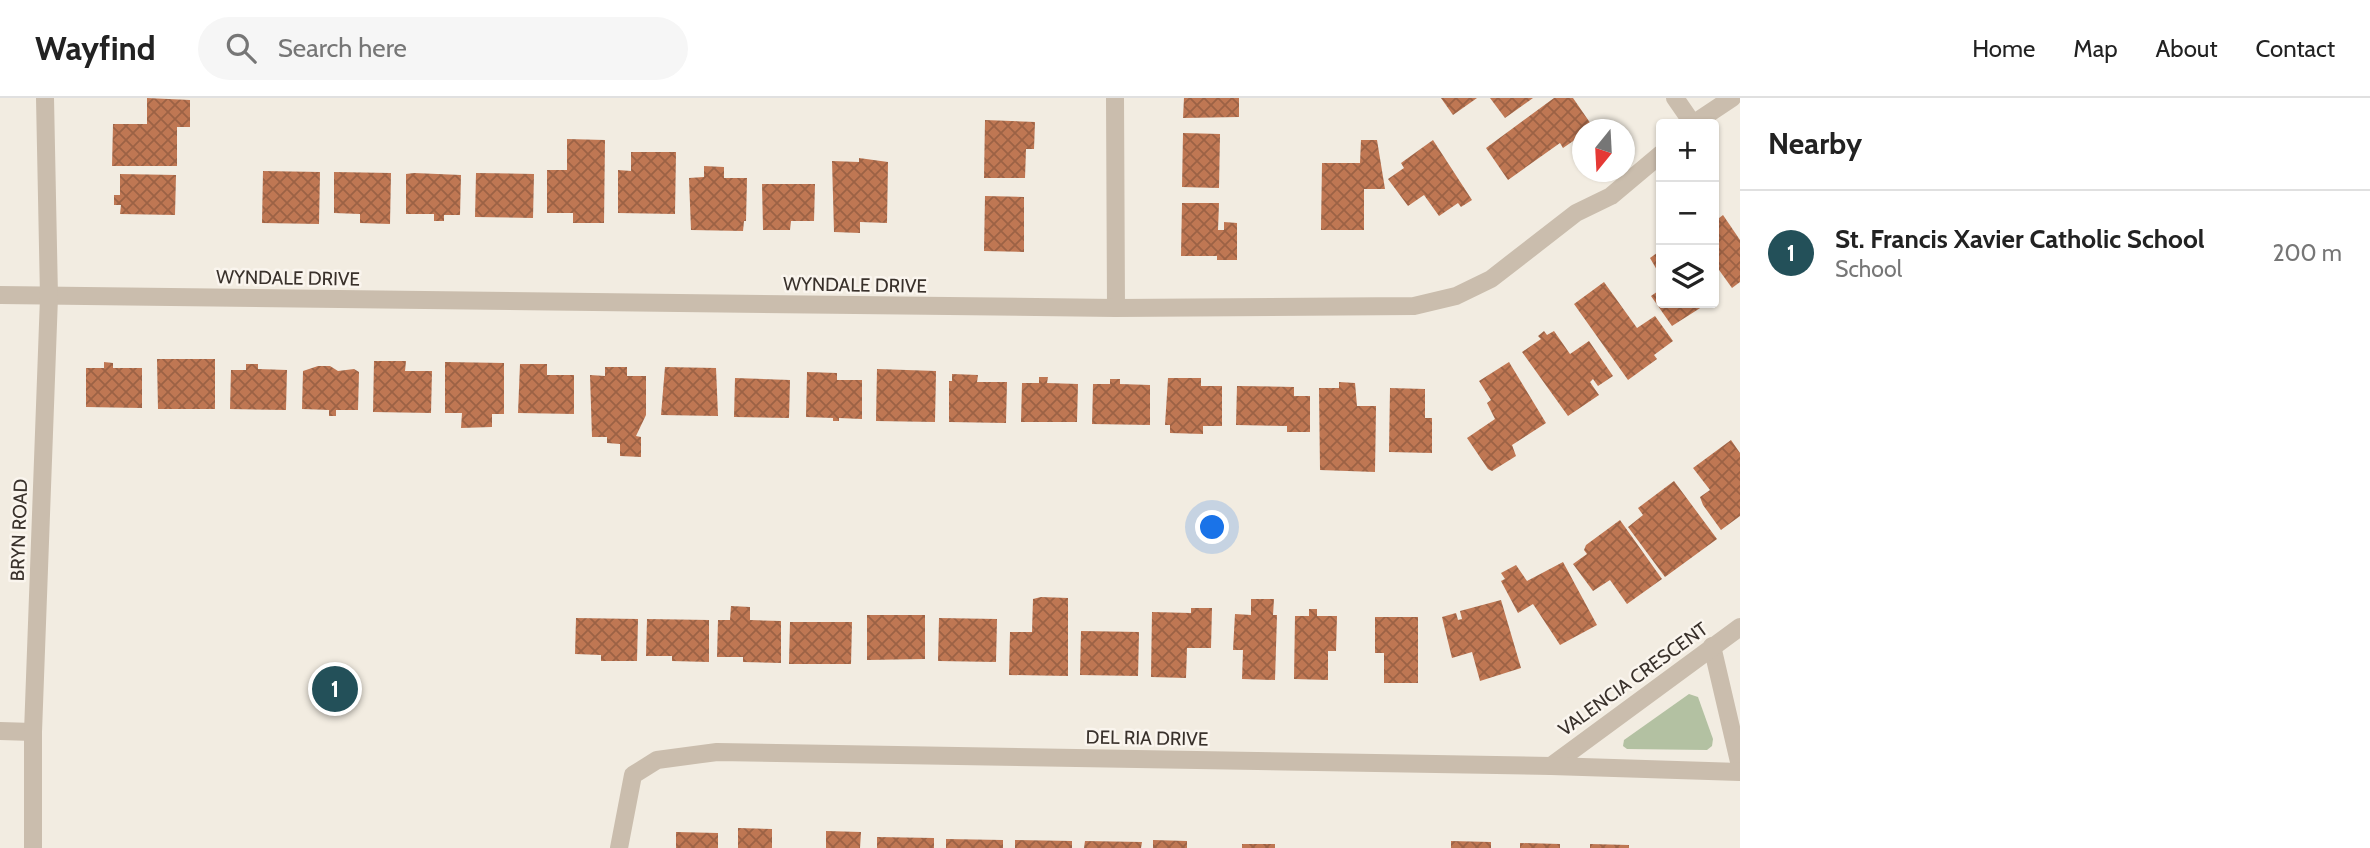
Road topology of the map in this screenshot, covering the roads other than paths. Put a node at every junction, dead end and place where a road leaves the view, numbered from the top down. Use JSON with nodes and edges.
{"nodes":[{"id":1,"x":46,"y":98,"type":"edge"},
{"id":2,"x":1115,"y":98,"type":"edge"},
{"id":3,"x":1675,"y":98,"type":"edge"},
{"id":4,"x":1732,"y":98,"type":"edge"},
{"id":5,"x":1690,"y":119,"type":"edge"},
{"id":6,"x":1700,"y":119,"type":"edge"},
{"id":7,"x":1656,"y":158,"type":"edge"},
{"id":8,"x":0,"y":295,"type":"edge"},
{"id":9,"x":49,"y":297,"type":"junction"},
{"id":10,"x":1116,"y":308,"type":"junction"},
{"id":11,"x":1740,"y":626,"type":"edge"},
{"id":12,"x":1712,"y":646,"type":"junction"},
{"id":13,"x":0,"y":731,"type":"edge"},
{"id":14,"x":33,"y":732,"type":"junction"},
{"id":15,"x":1550,"y":766,"type":"junction"},
{"id":16,"x":1740,"y":769,"type":"edge"},
{"id":17,"x":33,"y":848,"type":"edge"},
{"id":18,"x":619,"y":848,"type":"edge"}],
"edges":[{"from":1,"to":9,"type":"street","name":"BRYN ROAD"},
{"from":2,"to":10,"type":"street"},
{"from":3,"to":5,"type":"street"},
{"from":4,"to":6,"type":"street"},
{"from":7,"to":10,"type":"street","name":"WYNDALE DRIVE"},
{"from":8,"to":9,"type":"street","name":"WYNDALE DRIVE"},
{"from":9,"to":10,"type":"street","name":"WYNDALE DRIVE"},
{"from":9,"to":14,"type":"street","name":"BRYN ROAD"},
{"from":11,"to":12,"type":"street","name":"VALENCIA CRESCENT"},
{"from":12,"to":15,"type":"street","name":"VALENCIA CRESCENT"},
{"from":12,"to":16,"type":"street"},
{"from":13,"to":14,"type":"street"},
{"from":14,"to":17,"type":"street","name":"BRYN ROAD"},
{"from":15,"to":16,"type":"street","name":"DEL RIA DRIVE"},
{"from":15,"to":18,"type":"street","name":"DEL RIA DRIVE"}]}
